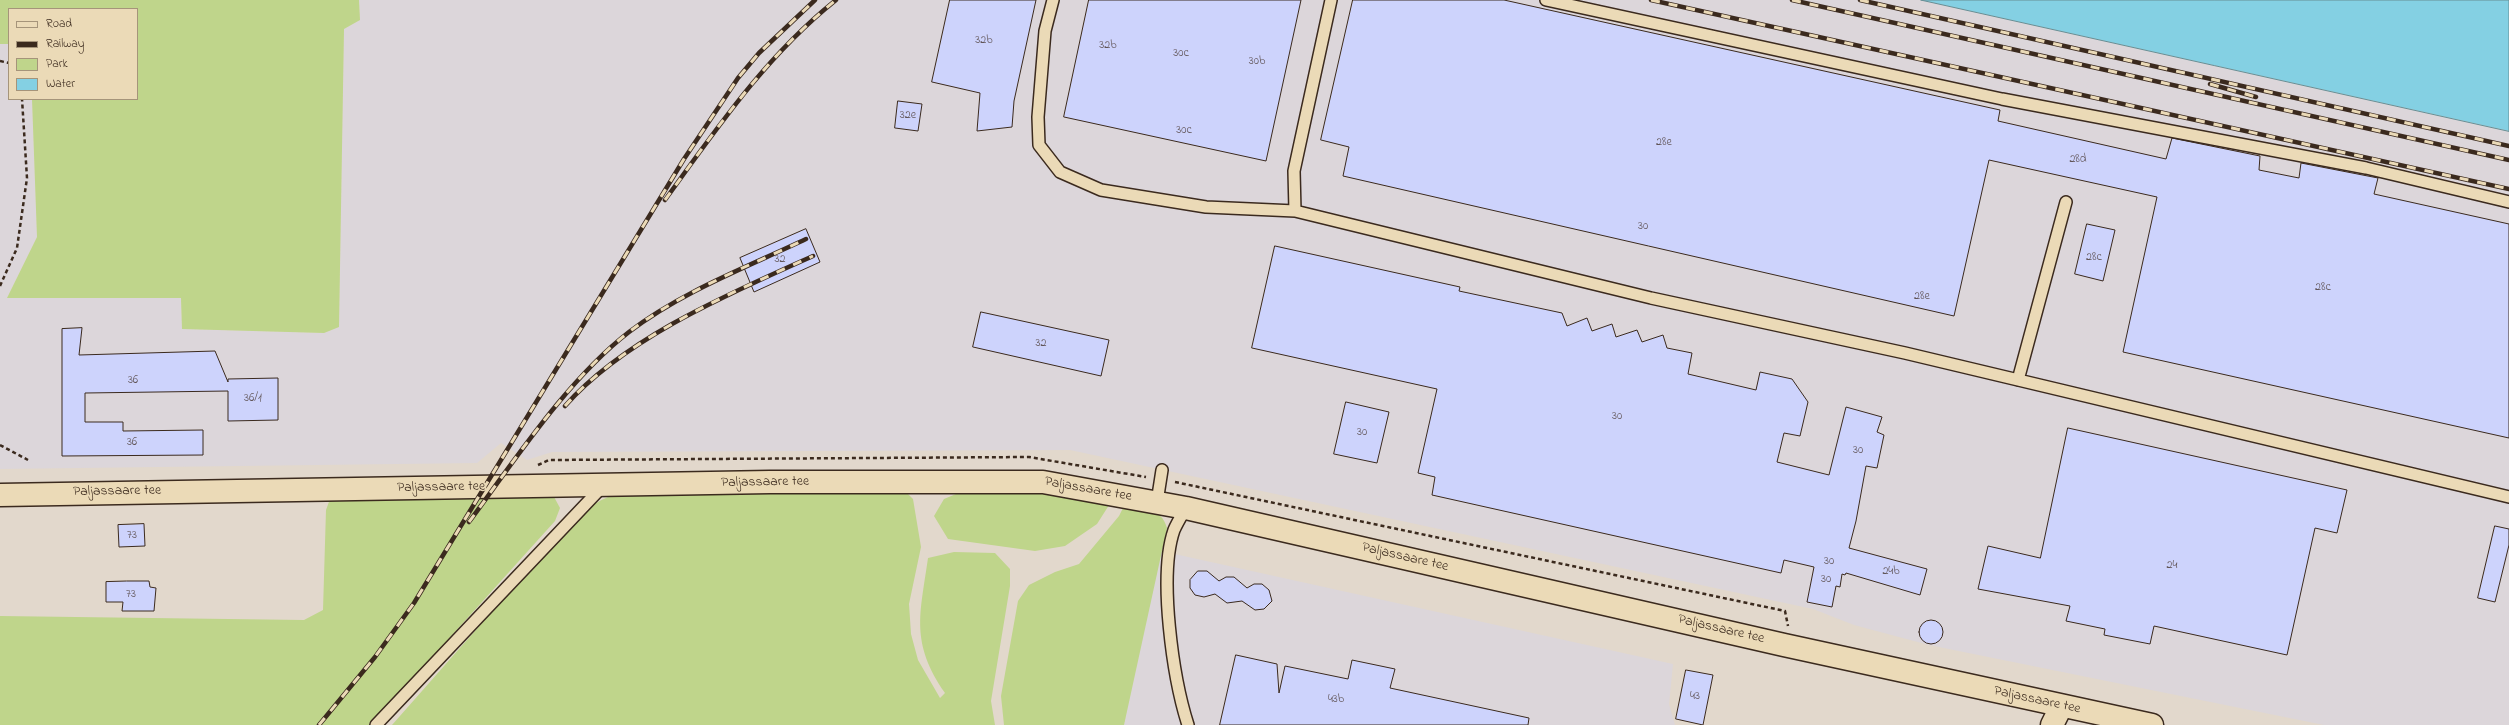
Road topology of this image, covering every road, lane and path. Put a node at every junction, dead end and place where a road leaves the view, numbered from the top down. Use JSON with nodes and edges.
{"nodes":[{"id":1,"x":1053,"y":0,"type":"edge"},
{"id":2,"x":1331,"y":0,"type":"edge"},
{"id":3,"x":1546,"y":0,"type":"edge"},
{"id":4,"x":22,"y":100,"type":"edge"},
{"id":5,"x":2066,"y":202,"type":"dead end"},
{"id":6,"x":2509,"y":202,"type":"edge"},
{"id":7,"x":1295,"y":211,"type":"junction"},
{"id":8,"x":0,"y":286,"type":"edge"},
{"id":9,"x":2018,"y":380,"type":"junction"},
{"id":10,"x":0,"y":445,"type":"edge"},
{"id":11,"x":28,"y":460,"type":"dead end"},
{"id":12,"x":1162,"y":470,"type":"dead end"},
{"id":13,"x":603,"y":486,"type":"junction"},
{"id":14,"x":0,"y":495,"type":"edge"},
{"id":15,"x":2509,"y":497,"type":"edge"},
{"id":16,"x":1158,"y":502,"type":"junction"},
{"id":17,"x":1186,"y":508,"type":"junction"},
{"id":18,"x":2056,"y":716,"type":"edge"},
{"id":19,"x":376,"y":725,"type":"edge"},
{"id":20,"x":1188,"y":725,"type":"edge"},
{"id":21,"x":2152,"y":725,"type":"edge"}],
"edges":[{"from":1,"to":7,"type":"lane"},
{"from":2,"to":7,"type":"lane"},
{"from":3,"to":6,"type":"lane"},
{"from":4,"to":8,"type":"path"},
{"from":5,"to":9,"type":"lane"},
{"from":7,"to":9,"type":"lane"},
{"from":9,"to":15,"type":"lane"},
{"from":10,"to":11,"type":"path"},
{"from":12,"to":16,"type":"lane"},
{"from":13,"to":14,"type":"street","name":"Paljassaare tee"},
{"from":13,"to":16,"type":"street","name":"Paljassaare tee"},
{"from":13,"to":19,"type":"lane"},
{"from":16,"to":17,"type":"street","name":"Paljassaare tee"},
{"from":17,"to":18,"type":"street","name":"Paljassaare tee"},
{"from":17,"to":20,"type":"lane"},
{"from":18,"to":21,"type":"street","name":"Paljassaare tee"}]}
